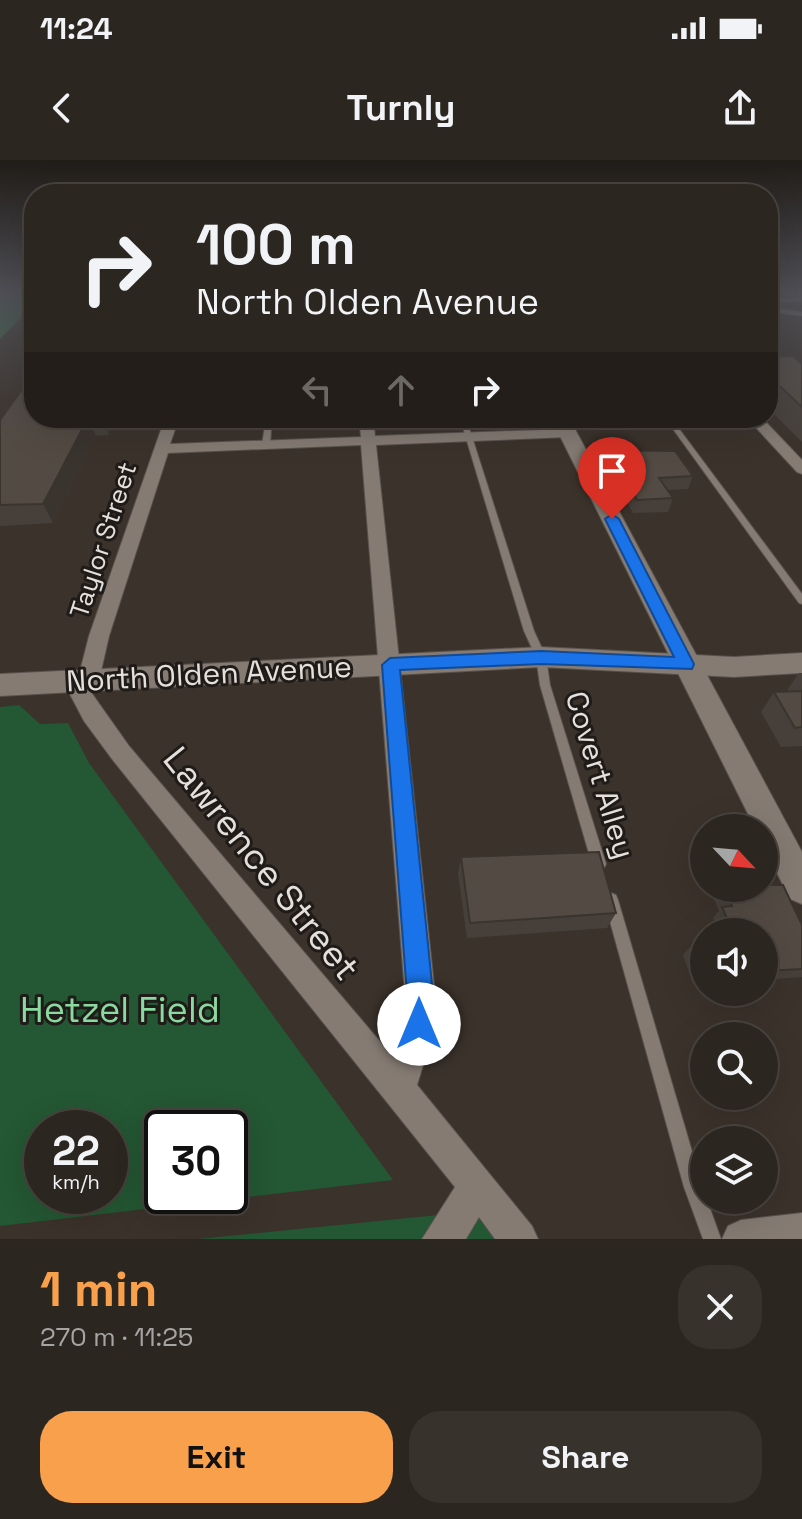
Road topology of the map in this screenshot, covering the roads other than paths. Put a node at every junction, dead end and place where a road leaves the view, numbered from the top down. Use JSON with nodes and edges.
{"nodes":[{"id":1,"x":168,"y":428,"type":"edge"},
{"id":2,"x":268,"y":428,"type":"edge"},
{"id":3,"x":466,"y":428,"type":"edge"},
{"id":4,"x":547,"y":428,"type":"edge"},
{"id":5,"x":565,"y":428,"type":"edge"},
{"id":6,"x":675,"y":428,"type":"edge"},
{"id":7,"x":763,"y":428,"type":"edge"},
{"id":8,"x":367,"y":429,"type":"edge"},
{"id":9,"x":469,"y":437,"type":"junction"},
{"id":10,"x":266,"y":445,"type":"junction"},
{"id":11,"x":161,"y":449,"type":"junction"},
{"id":12,"x":802,"y":469,"type":"edge"},
{"id":13,"x":802,"y":601,"type":"edge"},
{"id":14,"x":541,"y":657,"type":"junction"},
{"id":15,"x":802,"y":663,"type":"edge"},
{"id":16,"x":686,"y":664,"type":"junction"},
{"id":17,"x":390,"y":665,"type":"junction"},
{"id":18,"x":81,"y":680,"type":"junction"},
{"id":19,"x":0,"y":685,"type":"edge"},
{"id":20,"x":802,"y":887,"type":"edge"},
{"id":21,"x":398,"y":1089,"type":"junction"},
{"id":22,"x":476,"y":1183,"type":"junction"},
{"id":23,"x":802,"y":1232,"type":"edge"},
{"id":24,"x":441,"y":1239,"type":"edge"},
{"id":25,"x":519,"y":1239,"type":"edge"},
{"id":26,"x":712,"y":1239,"type":"edge"},
{"id":27,"x":741,"y":1239,"type":"edge"}],
"edges":[{"from":1,"to":11,"type":"street","name":"Taylor Street"},
{"from":2,"to":10,"type":"lane"},
{"from":3,"to":9,"type":"lane","name":"Covert Alley"},
{"from":4,"to":9,"type":"street"},
{"from":5,"to":16,"type":"street"},
{"from":6,"to":13,"type":"lane"},
{"from":7,"to":12,"type":"street"},
{"from":8,"to":9,"type":"street"},
{"from":8,"to":10,"type":"street"},
{"from":8,"to":17,"type":"street"},
{"from":9,"to":14,"type":"lane","name":"Covert Alley"},
{"from":10,"to":11,"type":"street"},
{"from":11,"to":18,"type":"street","name":"Taylor Street"},
{"from":14,"to":16,"type":"main road","name":"North Olden Avenue"},
{"from":14,"to":17,"type":"main road","name":"North Olden Avenue"},
{"from":14,"to":26,"type":"lane","name":"Covert Alley"},
{"from":15,"to":16,"type":"main road","name":"North Olden Avenue"},
{"from":16,"to":20,"type":"street"},
{"from":17,"to":18,"type":"main road","name":"North Olden Avenue"},
{"from":17,"to":21,"type":"street"},
{"from":18,"to":19,"type":"main road","name":"North Olden Avenue"},
{"from":18,"to":21,"type":"street","name":"Lawrence Street"},
{"from":21,"to":22,"type":"street","name":"Lawrence Street"},
{"from":22,"to":24,"type":"street"},
{"from":22,"to":25,"type":"street","name":"Lawrence Street"},
{"from":23,"to":27,"type":"street"}]}
